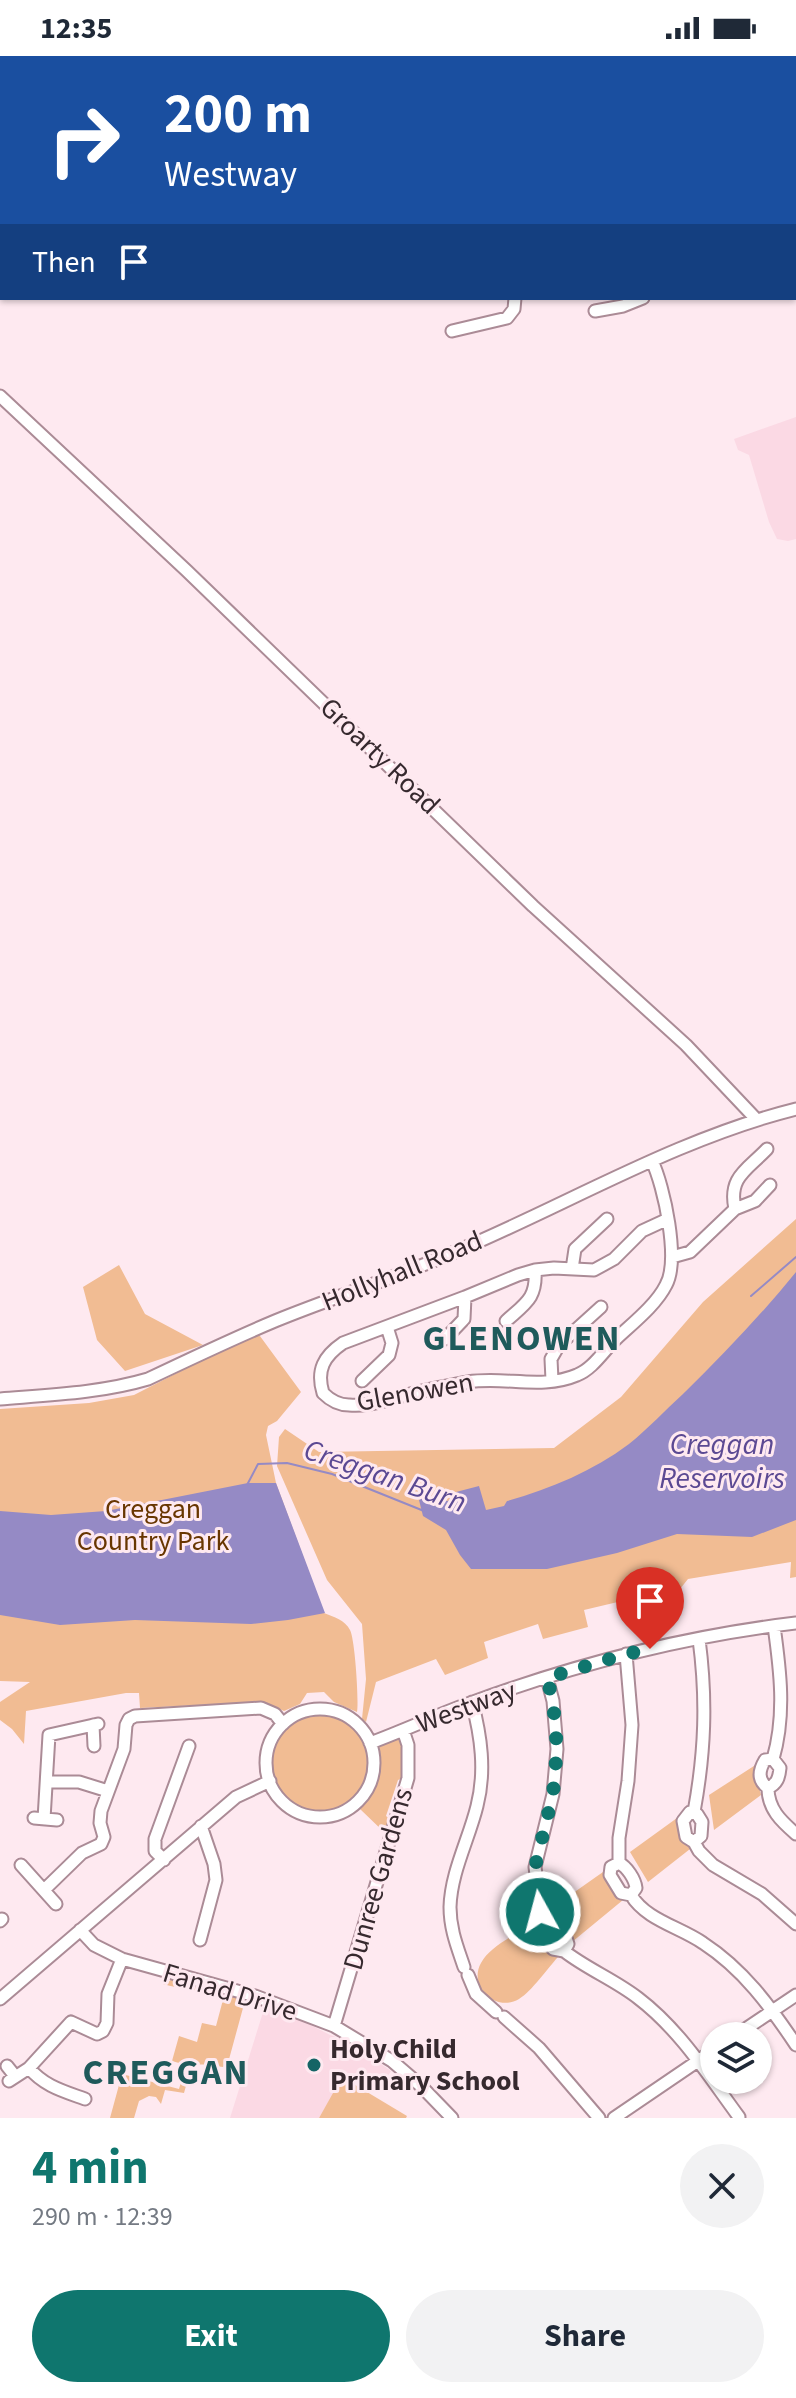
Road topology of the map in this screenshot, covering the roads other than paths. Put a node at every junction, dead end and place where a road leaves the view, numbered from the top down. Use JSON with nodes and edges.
{"nodes":[{"id":1,"x":515,"y":300,"type":"edge"},
{"id":2,"x":638,"y":300,"type":"edge"},
{"id":3,"x":595,"y":311,"type":"dead end"},
{"id":4,"x":452,"y":331,"type":"dead end"},
{"id":5,"x":0,"y":396,"type":"edge"},
{"id":6,"x":796,"y":1109,"type":"edge"},
{"id":7,"x":756,"y":1119,"type":"junction"},
{"id":8,"x":767,"y":1149,"type":"dead end"},
{"id":9,"x":652,"y":1161,"type":"junction"},
{"id":10,"x":770,"y":1185,"type":"dead end"},
{"id":11,"x":735,"y":1209,"type":"junction"},
{"id":12,"x":607,"y":1219,"type":"dead end"},
{"id":13,"x":668,"y":1219,"type":"junction"},
{"id":14,"x":672,"y":1257,"type":"junction"},
{"id":15,"x":572,"y":1269,"type":"junction"},
{"id":16,"x":535,"y":1270,"type":"junction"},
{"id":17,"x":465,"y":1297,"type":"junction"},
{"id":18,"x":601,"y":1307,"type":"dead end"},
{"id":19,"x":506,"y":1321,"type":"dead end"},
{"id":20,"x":387,"y":1327,"type":"junction"},
{"id":21,"x":445,"y":1339,"type":"dead end"},
{"id":22,"x":552,"y":1380,"type":"junction"},
{"id":23,"x":362,"y":1381,"type":"dead end"},
{"id":24,"x":0,"y":1399,"type":"edge"},
{"id":25,"x":796,"y":1623,"type":"edge"},
{"id":26,"x":774,"y":1626,"type":"junction"},
{"id":27,"x":699,"y":1639,"type":"junction"},
{"id":28,"x":626,"y":1654,"type":"junction"},
{"id":29,"x":547,"y":1678,"type":"junction"},
{"id":30,"x":472,"y":1702,"type":"junction"},
{"id":31,"x":283,"y":1724,"type":"junction"},
{"id":32,"x":403,"y":1730,"type":"junction"},
{"id":33,"x":370,"y":1743,"type":"junction"},
{"id":34,"x":94,"y":1746,"type":"dead end"},
{"id":35,"x":189,"y":1746,"type":"dead end"},
{"id":36,"x":773,"y":1759,"type":"junction"},
{"id":37,"x":270,"y":1781,"type":"junction"},
{"id":38,"x":47,"y":1782,"type":"junction"},
{"id":39,"x":768,"y":1788,"type":"junction"},
{"id":40,"x":108,"y":1791,"type":"junction"},
{"id":41,"x":45,"y":1819,"type":"dead end"},
{"id":42,"x":201,"y":1826,"type":"junction"},
{"id":43,"x":796,"y":1834,"type":"edge"},
{"id":44,"x":164,"y":1860,"type":"junction"},
{"id":45,"x":619,"y":1863,"type":"junction"},
{"id":46,"x":21,"y":1865,"type":"dead end"},
{"id":47,"x":44,"y":1890,"type":"junction"},
{"id":48,"x":631,"y":1895,"type":"junction"},
{"id":49,"x":56,"y":1904,"type":"dead end"},
{"id":50,"x":541,"y":1914,"type":"junction"},
{"id":51,"x":796,"y":1924,"type":"edge"},
{"id":52,"x":80,"y":1930,"type":"junction"},
{"id":53,"x":200,"y":1940,"type":"dead end"},
{"id":54,"x":564,"y":1951,"type":"junction"},
{"id":55,"x":122,"y":1959,"type":"junction"},
{"id":56,"x":796,"y":1995,"type":"edge"},
{"id":57,"x":0,"y":1999,"type":"edge"},
{"id":58,"x":773,"y":2010,"type":"junction"},
{"id":59,"x":755,"y":2022,"type":"edge"},
{"id":60,"x":334,"y":2026,"type":"junction"},
{"id":61,"x":796,"y":2045,"type":"edge"},
{"id":62,"x":700,"y":2059,"type":"edge"},
{"id":63,"x":697,"y":2061,"type":"junction"},
{"id":64,"x":29,"y":2068,"type":"junction"},
{"id":65,"x":10,"y":2074,"type":"dead end"},
{"id":66,"x":85,"y":2099,"type":"dead end"},
{"id":67,"x":630,"y":2114,"type":"edge"},
{"id":68,"x":739,"y":2117,"type":"edge"},
{"id":69,"x":452,"y":2118,"type":"edge"},
{"id":70,"x":599,"y":2118,"type":"edge"},
{"id":71,"x":614,"y":2118,"type":"edge"}],
"edges":[{"from":1,"to":4,"type":"street"},
{"from":2,"to":3,"type":"street"},
{"from":5,"to":7,"type":"street","name":"Groarty Road"},
{"from":6,"to":7,"type":"street","name":"Hollyhall Road"},
{"from":7,"to":9,"type":"street","name":"Hollyhall Road"},
{"from":8,"to":11,"type":"street"},
{"from":9,"to":13,"type":"street","name":"Glenowen"},
{"from":9,"to":24,"type":"street","name":"Hollyhall Road"},
{"from":10,"to":11,"type":"street"},
{"from":11,"to":14,"type":"street"},
{"from":12,"to":15,"type":"street"},
{"from":13,"to":14,"type":"street","name":"Glenowen"},
{"from":13,"to":15,"type":"street","name":"Glenowen"},
{"from":14,"to":22,"type":"street","name":"Glenowen"},
{"from":15,"to":16,"type":"street","name":"Glenowen"},
{"from":16,"to":17,"type":"street","name":"Glenowen"},
{"from":16,"to":19,"type":"street"},
{"from":17,"to":20,"type":"street","name":"Glenowen"},
{"from":17,"to":21,"type":"street"},
{"from":18,"to":22,"type":"street"},
{"from":20,"to":22,"type":"street","name":"Glenowen"},
{"from":20,"to":23,"type":"street"},
{"from":25,"to":26,"type":"street","name":"Westway"},
{"from":26,"to":27,"type":"street","name":"Westway"},
{"from":26,"to":36,"type":"street"},
{"from":27,"to":28,"type":"street","name":"Westway"},
{"from":27,"to":51,"type":"street"},
{"from":28,"to":29,"type":"street","name":"Westway"},
{"from":28,"to":45,"type":"street"},
{"from":29,"to":30,"type":"street","name":"Westway"},
{"from":29,"to":50,"type":"street"},
{"from":30,"to":32,"type":"street","name":"Westway"},
{"from":30,"to":70,"type":"street"},
{"from":31,"to":33,"type":"street"},
{"from":31,"to":37,"type":"street"},
{"from":31,"to":40,"type":"street"},
{"from":32,"to":33,"type":"street","name":"Westway"},
{"from":32,"to":60,"type":"street","name":"Dunree Gardens"},
{"from":33,"to":37,"type":"street"},
{"from":34,"to":38,"type":"street"},
{"from":35,"to":44,"type":"street"},
{"from":36,"to":39,"type":"street"},
{"from":36,"to":39,"type":"street"},
{"from":37,"to":42,"type":"street"},
{"from":38,"to":40,"type":"street"},
{"from":38,"to":41,"type":"street"},
{"from":39,"to":43,"type":"street"},
{"from":40,"to":47,"type":"street"},
{"from":42,"to":44,"type":"street"},
{"from":42,"to":53,"type":"street"},
{"from":44,"to":52,"type":"street"},
{"from":45,"to":48,"type":"street"},
{"from":45,"to":48,"type":"street"},
{"from":46,"to":47,"type":"street"},
{"from":47,"to":49,"type":"street"},
{"from":48,"to":58,"type":"street"},
{"from":50,"to":54,"type":"street"},
{"from":50,"to":54,"type":"street"},
{"from":52,"to":55,"type":"street","name":"Fanad Drive"},
{"from":52,"to":57,"type":"street"},
{"from":54,"to":63,"type":"street"},
{"from":55,"to":60,"type":"street","name":"Fanad Drive"},
{"from":55,"to":64,"type":"street"},
{"from":56,"to":58,"type":"street"},
{"from":58,"to":59,"type":"street"},
{"from":58,"to":61,"type":"street"},
{"from":60,"to":69,"type":"street","name":"Fanad Drive"},
{"from":62,"to":63,"type":"street"},
{"from":63,"to":67,"type":"street"},
{"from":63,"to":68,"type":"street"},
{"from":64,"to":65,"type":"street"},
{"from":64,"to":66,"type":"street"},
{"from":67,"to":71,"type":"street"}]}
